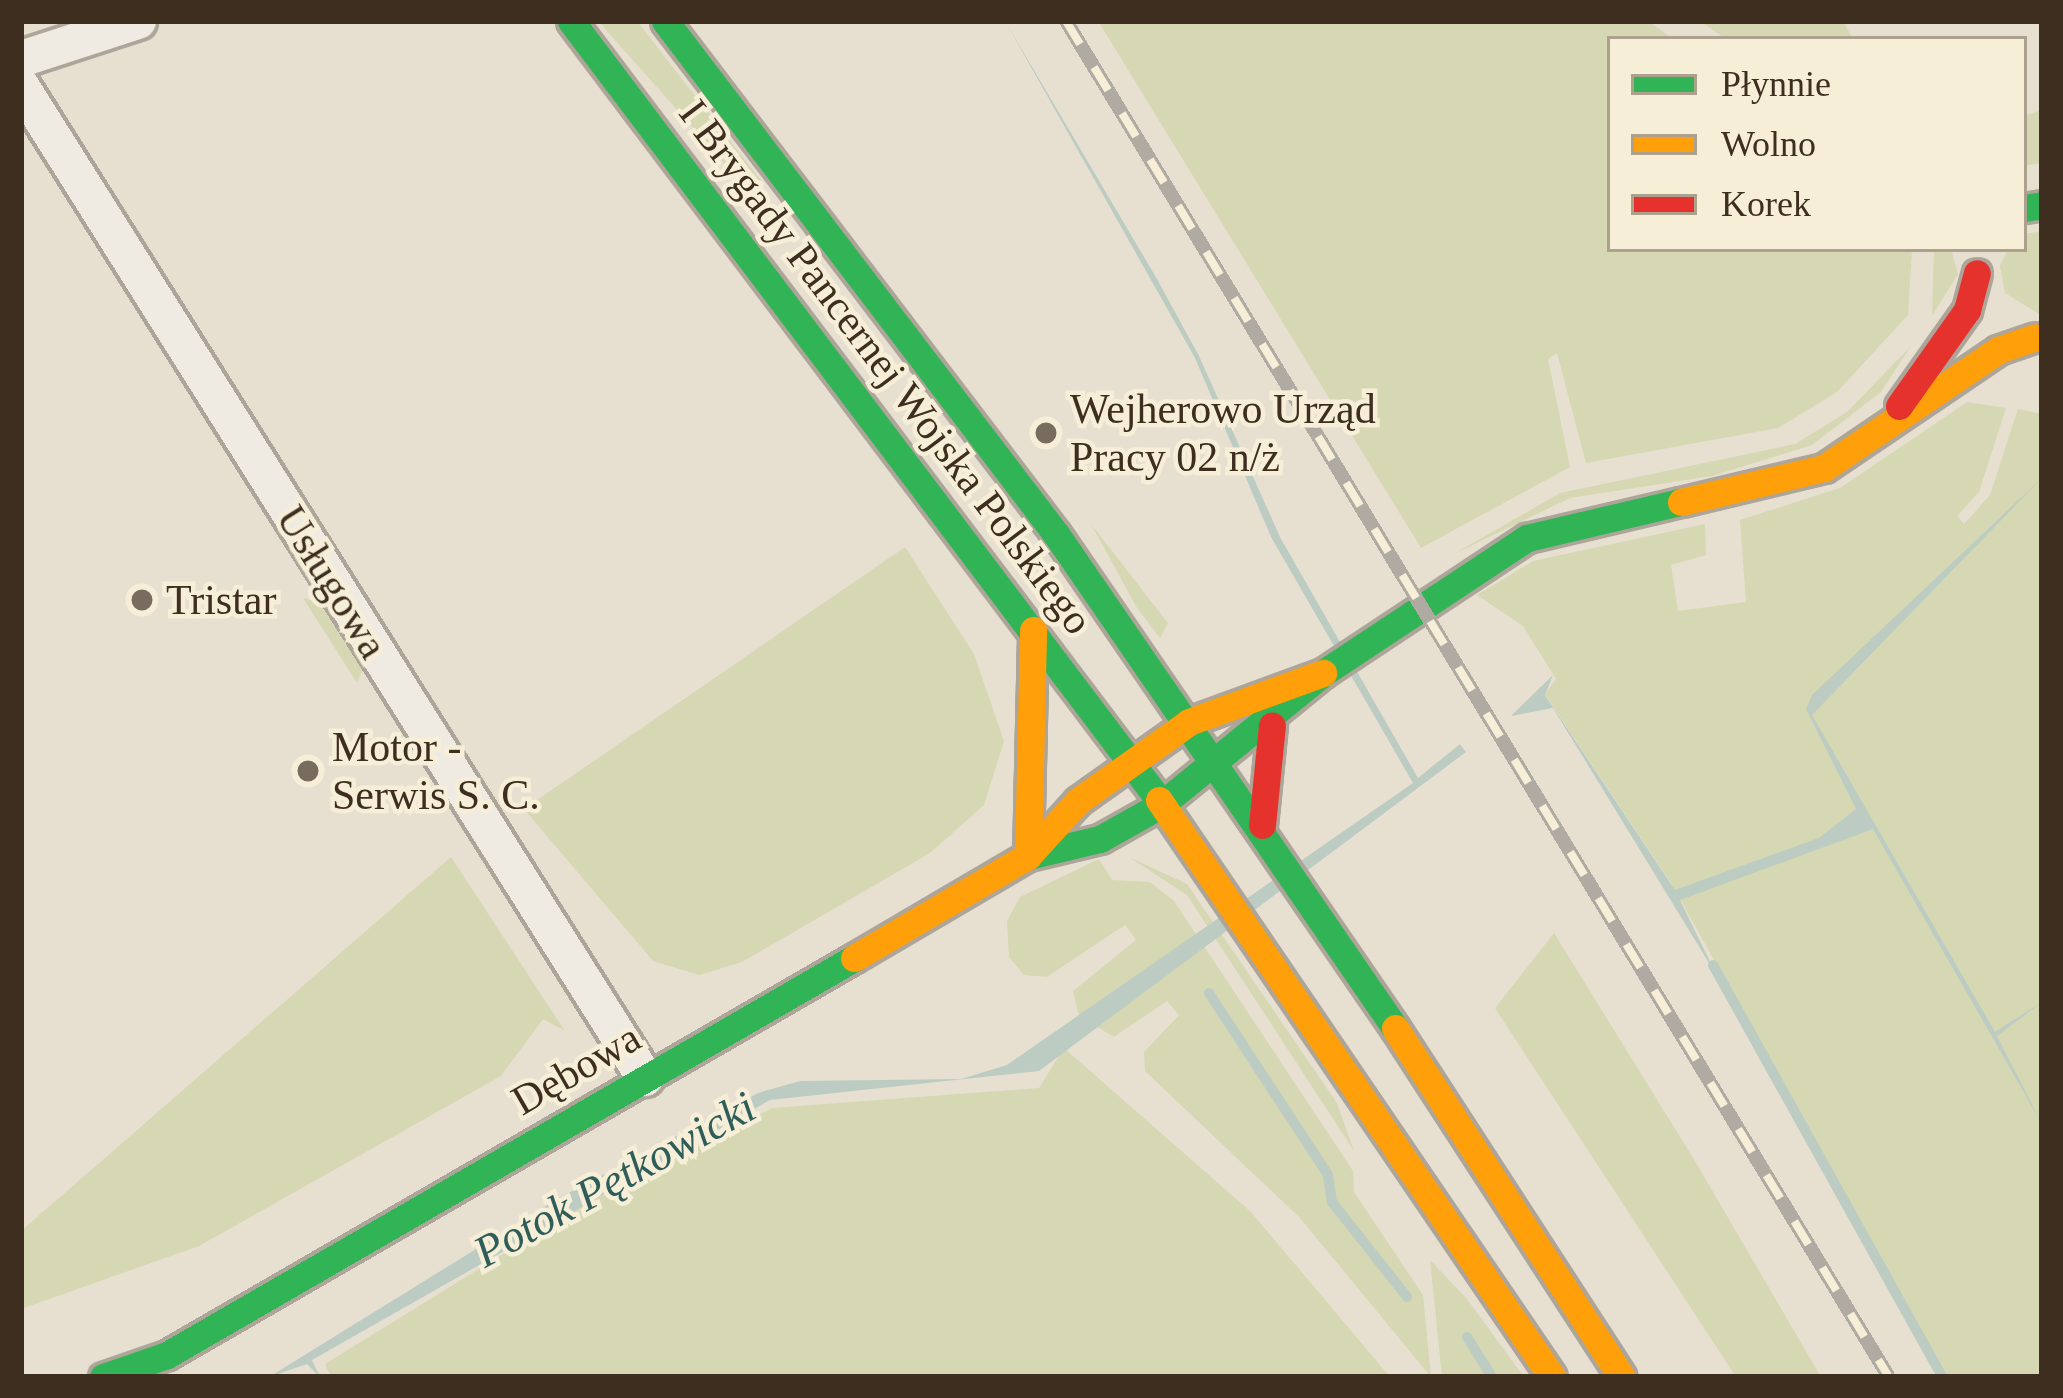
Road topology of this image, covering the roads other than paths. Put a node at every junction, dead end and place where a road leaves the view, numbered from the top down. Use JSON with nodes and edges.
{"nodes":[{"id":1,"x":138,"y":21,"type":"edge"},
{"id":2,"x":571,"y":21,"type":"edge"},
{"id":3,"x":664,"y":21,"type":"edge"},
{"id":4,"x":21,"y":59,"type":"edge"},
{"id":5,"x":21,"y":86,"type":"edge"},
{"id":6,"x":1979,"y":261,"type":"edge"},
{"id":7,"x":2039,"y":336,"type":"edge"},
{"id":8,"x":1891,"y":418,"type":"junction"},
{"id":9,"x":1033,"y":630,"type":"junction"},
{"id":10,"x":1323,"y":674,"type":"junction"},
{"id":11,"x":1189,"y":722,"type":"junction"},
{"id":12,"x":1272,"y":725,"type":"junction"},
{"id":13,"x":1132,"y":764,"type":"junction"},
{"id":14,"x":1219,"y":764,"type":"junction"},
{"id":15,"x":1162,"y":803,"type":"junction"},
{"id":16,"x":1262,"y":825,"type":"junction"},
{"id":17,"x":1028,"y":856,"type":"junction"},
{"id":18,"x":645,"y":1078,"type":"junction"},
{"id":19,"x":167,"y":1355,"type":"junction"},
{"id":20,"x":103,"y":1377,"type":"edge"},
{"id":21,"x":143,"y":1377,"type":"edge"},
{"id":22,"x":1552,"y":1377,"type":"edge"},
{"id":23,"x":1622,"y":1377,"type":"edge"}],
"edges":[{"from":1,"to":4,"type":"street"},
{"from":2,"to":9,"type":"main road","name":"I Brygady Pancernej Wojska Polskiego"},
{"from":3,"to":11,"type":"main road","name":"I Brygady Pancernej Wojska Polskiego"},
{"from":5,"to":18,"type":"street","name":"Usługowa"},
{"from":6,"to":7,"type":"main road"},
{"from":6,"to":8,"type":"main road"},
{"from":7,"to":8,"type":"main road"},
{"from":8,"to":10,"type":"main road"},
{"from":9,"to":13,"type":"main road","name":"I Brygady Pancernej Wojska Polskiego"},
{"from":9,"to":17,"type":"main road"},
{"from":10,"to":11,"type":"main road"},
{"from":10,"to":12,"type":"main road"},
{"from":11,"to":13,"type":"main road"},
{"from":11,"to":14,"type":"main road","name":"I Brygady Pancernej Wojska Polskiego"},
{"from":12,"to":14,"type":"main road"},
{"from":12,"to":16,"type":"main road"},
{"from":13,"to":15,"type":"main road","name":"I Brygady Pancernej Wojska Polskiego"},
{"from":13,"to":17,"type":"main road","name":"Dębowa"},
{"from":14,"to":15,"type":"main road"},
{"from":14,"to":16,"type":"main road","name":"I Brygady Pancernej Wojska Polskiego"},
{"from":15,"to":17,"type":"main road","name":"Dębowa"},
{"from":15,"to":22,"type":"main road","name":"I Brygady Pancernej Wojska Polskiego"},
{"from":16,"to":23,"type":"main road","name":"I Brygady Pancernej Wojska Polskiego"},
{"from":17,"to":18,"type":"main road","name":"Dębowa"},
{"from":18,"to":19,"type":"main road","name":"Dębowa"},
{"from":19,"to":20,"type":"main road","name":"Dębowa"},
{"from":19,"to":21,"type":"main road","name":"Dębowa"}]}
